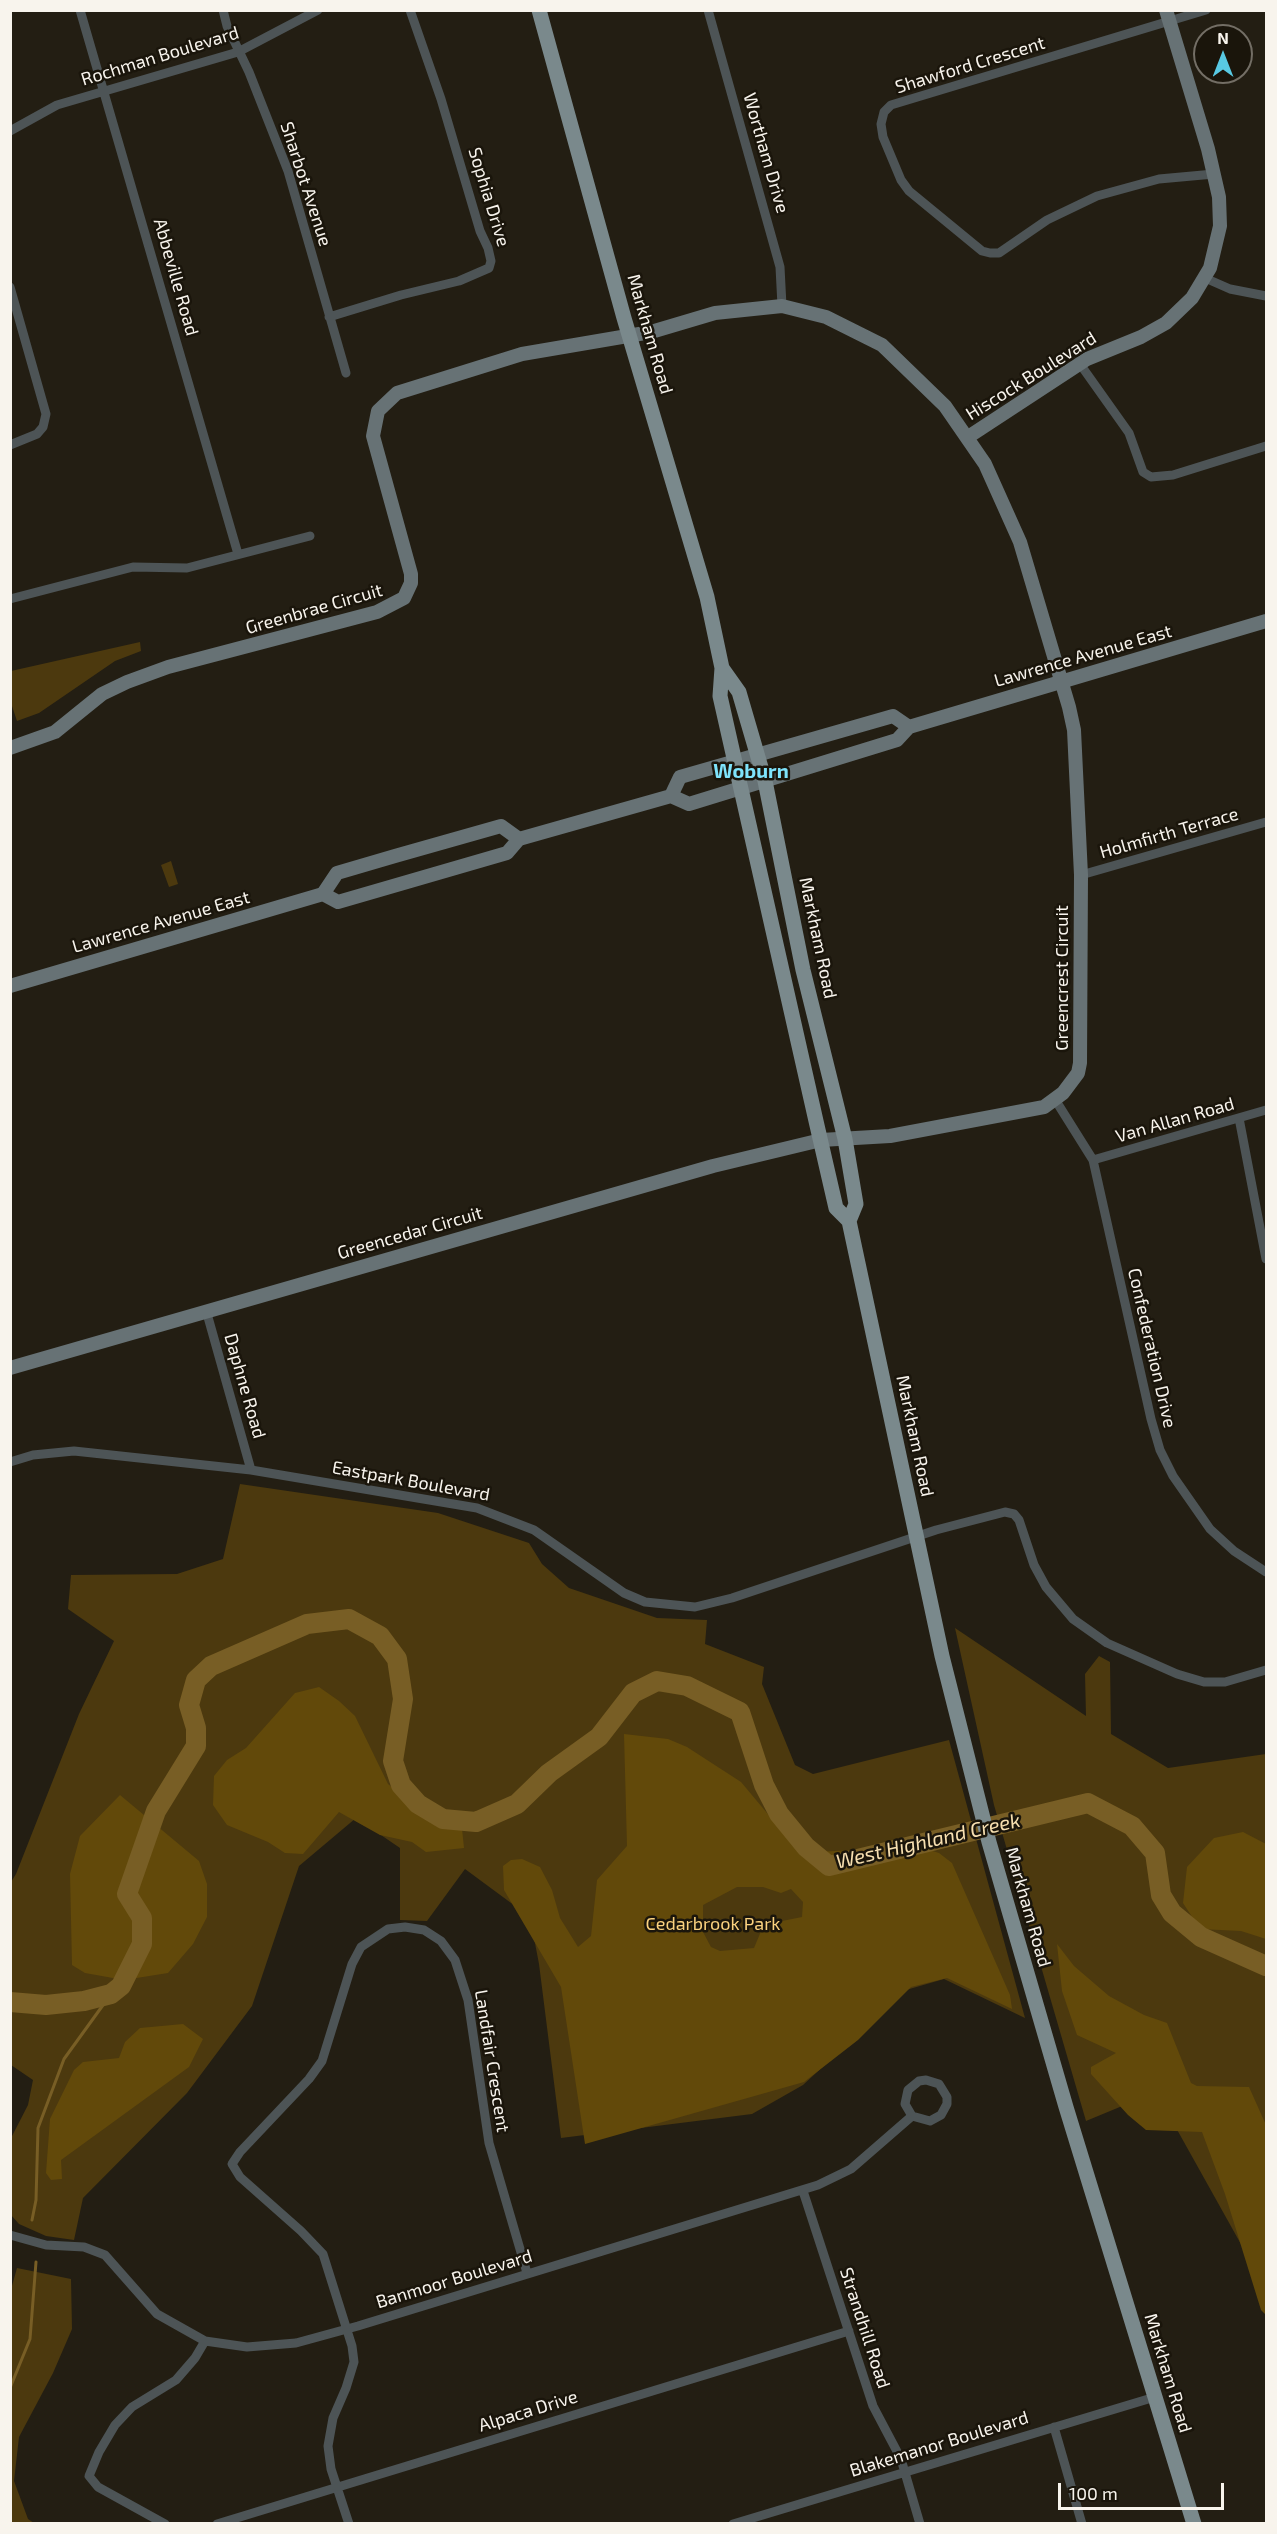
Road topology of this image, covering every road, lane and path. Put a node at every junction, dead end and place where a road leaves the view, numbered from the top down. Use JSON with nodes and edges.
{"nodes":[{"id":1,"x":80,"y":10,"type":"edge"},
{"id":2,"x":223,"y":10,"type":"edge"},
{"id":3,"x":318,"y":10,"type":"edge"},
{"id":4,"x":410,"y":10,"type":"edge"},
{"id":5,"x":539,"y":10,"type":"edge"},
{"id":6,"x":708,"y":10,"type":"edge"},
{"id":7,"x":1206,"y":10,"type":"edge"},
{"id":8,"x":1167,"y":16,"type":"edge"},
{"id":9,"x":238,"y":52,"type":"junction"},
{"id":10,"x":103,"y":90,"type":"junction"},
{"id":11,"x":10,"y":131,"type":"edge"},
{"id":12,"x":1214,"y":174,"type":"junction"},
{"id":13,"x":1205,"y":278,"type":"junction"},
{"id":14,"x":10,"y":287,"type":"edge"},
{"id":15,"x":1266,"y":297,"type":"edge"},
{"id":16,"x":782,"y":306,"type":"junction"},
{"id":17,"x":329,"y":317,"type":"junction"},
{"id":18,"x":629,"y":335,"type":"junction"},
{"id":19,"x":1080,"y":364,"type":"junction"},
{"id":20,"x":346,"y":373,"type":"dead end"},
{"id":21,"x":968,"y":437,"type":"junction"},
{"id":22,"x":10,"y":445,"type":"edge"},
{"id":23,"x":1266,"y":446,"type":"edge"},
{"id":24,"x":310,"y":536,"type":"dead end"},
{"id":25,"x":238,"y":554,"type":"junction"},
{"id":26,"x":10,"y":599,"type":"edge"},
{"id":27,"x":1266,"y":621,"type":"edge"},
{"id":28,"x":722,"y":668,"type":"junction"},
{"id":29,"x":1062,"y":682,"type":"junction"},
{"id":30,"x":909,"y":727,"type":"junction"},
{"id":31,"x":10,"y":748,"type":"edge"},
{"id":32,"x":757,"y":755,"type":"junction"},
{"id":33,"x":735,"y":761,"type":"junction"},
{"id":34,"x":765,"y":781,"type":"junction"},
{"id":35,"x":742,"y":788,"type":"junction"},
{"id":36,"x":671,"y":796,"type":"junction"},
{"id":37,"x":1266,"y":822,"type":"edge"},
{"id":38,"x":519,"y":839,"type":"junction"},
{"id":39,"x":1081,"y":875,"type":"junction"},
{"id":40,"x":323,"y":894,"type":"junction"},
{"id":41,"x":10,"y":986,"type":"edge"},
{"id":42,"x":1056,"y":1101,"type":"junction"},
{"id":43,"x":1266,"y":1110,"type":"edge"},
{"id":44,"x":1239,"y":1118,"type":"junction"},
{"id":45,"x":845,"y":1139,"type":"junction"},
{"id":46,"x":821,"y":1140,"type":"junction"},
{"id":47,"x":1093,"y":1160,"type":"junction"},
{"id":48,"x":849,"y":1221,"type":"junction"},
{"id":49,"x":1266,"y":1259,"type":"edge"},
{"id":50,"x":206,"y":1310,"type":"junction"},
{"id":51,"x":10,"y":1368,"type":"edge"},
{"id":52,"x":10,"y":1462,"type":"edge"},
{"id":53,"x":251,"y":1470,"type":"junction"},
{"id":54,"x":916,"y":1537,"type":"junction"},
{"id":55,"x":1266,"y":1572,"type":"edge"},
{"id":56,"x":1266,"y":1670,"type":"edge"},
{"id":57,"x":912,"y":2116,"type":"junction"},
{"id":58,"x":803,"y":2191,"type":"junction"},
{"id":59,"x":10,"y":2235,"type":"edge"},
{"id":60,"x":527,"y":2273,"type":"junction"},
{"id":61,"x":346,"y":2330,"type":"junction"},
{"id":62,"x":849,"y":2331,"type":"junction"},
{"id":63,"x":205,"y":2341,"type":"junction"},
{"id":64,"x":1155,"y":2397,"type":"junction"},
{"id":65,"x":1054,"y":2427,"type":"junction"},
{"id":66,"x":905,"y":2472,"type":"junction"},
{"id":67,"x":337,"y":2487,"type":"junction"},
{"id":68,"x":165,"y":2523,"type":"edge"},
{"id":69,"x":217,"y":2523,"type":"edge"},
{"id":70,"x":349,"y":2523,"type":"edge"},
{"id":71,"x":733,"y":2523,"type":"edge"},
{"id":72,"x":920,"y":2523,"type":"edge"},
{"id":73,"x":1082,"y":2523,"type":"edge"},
{"id":74,"x":1194,"y":2523,"type":"edge"}],
"edges":[{"from":1,"to":10,"type":"street","name":"Abbeville Road"},
{"from":2,"to":9,"type":"street","name":"Sharbot Avenue"},
{"from":3,"to":9,"type":"street","name":"Rochman Boulevard"},
{"from":4,"to":17,"type":"street","name":"Sophia Drive"},
{"from":5,"to":18,"type":"main road","name":"Markham Road"},
{"from":6,"to":16,"type":"street","name":"Wortham Drive"},
{"from":7,"to":8,"type":"street"},
{"from":8,"to":12,"type":"street","name":"Hiscock Boulevard"},
{"from":8,"to":12,"type":"street","name":"Shawford Crescent"},
{"from":9,"to":10,"type":"street","name":"Rochman Boulevard"},
{"from":9,"to":17,"type":"street","name":"Sharbot Avenue"},
{"from":10,"to":11,"type":"street","name":"Rochman Boulevard"},
{"from":10,"to":25,"type":"street","name":"Abbeville Road"},
{"from":12,"to":13,"type":"street","name":"Hiscock Boulevard"},
{"from":13,"to":15,"type":"street"},
{"from":13,"to":19,"type":"street","name":"Hiscock Boulevard"},
{"from":14,"to":22,"type":"street"},
{"from":16,"to":18,"type":"street","name":"Greenbrae Circuit"},
{"from":16,"to":21,"type":"street","name":"Greencrest Circuit"},
{"from":17,"to":20,"type":"street","name":"Sharbot Avenue"},
{"from":18,"to":28,"type":"main road","name":"Markham Road"},
{"from":18,"to":31,"type":"street","name":"Greenbrae Circuit"},
{"from":19,"to":21,"type":"street","name":"Hiscock Boulevard"},
{"from":19,"to":23,"type":"street"},
{"from":21,"to":29,"type":"street","name":"Greencrest Circuit"},
{"from":24,"to":25,"type":"street"},
{"from":25,"to":26,"type":"street"},
{"from":27,"to":29,"type":"street","name":"Lawrence Avenue East"},
{"from":28,"to":32,"type":"main road","name":"Markham Road"},
{"from":28,"to":33,"type":"main road","name":"Markham Road"},
{"from":29,"to":30,"type":"street","name":"Lawrence Avenue East"},
{"from":29,"to":39,"type":"street","name":"Greencrest Circuit"},
{"from":30,"to":32,"type":"street"},
{"from":30,"to":34,"type":"street","name":"Lawrence Avenue East"},
{"from":32,"to":33,"type":"street"},
{"from":32,"to":34,"type":"main road","name":"Markham Road"},
{"from":33,"to":35,"type":"main road","name":"Markham Road"},
{"from":33,"to":36,"type":"street"},
{"from":34,"to":35,"type":"street","name":"Lawrence Avenue East"},
{"from":34,"to":45,"type":"main road","name":"Markham Road"},
{"from":35,"to":36,"type":"street","name":"Lawrence Avenue East"},
{"from":35,"to":46,"type":"main road","name":"Markham Road"},
{"from":36,"to":38,"type":"street","name":"Lawrence Avenue East"},
{"from":37,"to":39,"type":"street","name":"Holmfirth Terrace"},
{"from":38,"to":40,"type":"street","name":"Lawrence Avenue East"},
{"from":38,"to":40,"type":"street"},
{"from":39,"to":42,"type":"street","name":"Greencrest Circuit"},
{"from":40,"to":41,"type":"street","name":"Lawrence Avenue East"},
{"from":42,"to":45,"type":"street"},
{"from":42,"to":47,"type":"street","name":"Confederation Drive"},
{"from":43,"to":44,"type":"street","name":"Van Allan Road"},
{"from":44,"to":47,"type":"street","name":"Van Allan Road"},
{"from":44,"to":49,"type":"street"},
{"from":45,"to":46,"type":"street"},
{"from":45,"to":48,"type":"main road","name":"Markham Road"},
{"from":46,"to":48,"type":"main road","name":"Markham Road"},
{"from":46,"to":50,"type":"street","name":"Greencedar Circuit"},
{"from":47,"to":55,"type":"street","name":"Confederation Drive"},
{"from":48,"to":54,"type":"main road","name":"Markham Road"},
{"from":50,"to":51,"type":"street","name":"Greencedar Circuit"},
{"from":50,"to":53,"type":"street","name":"Daphne Road"},
{"from":52,"to":53,"type":"street","name":"Eastpark Boulevard"},
{"from":53,"to":54,"type":"street","name":"Eastpark Boulevard"},
{"from":54,"to":56,"type":"street","name":"Eastpark Boulevard"},
{"from":54,"to":64,"type":"main road","name":"Markham Road"},
{"from":57,"to":57,"type":"street"},
{"from":57,"to":58,"type":"street","name":"Banmoor Boulevard"},
{"from":58,"to":60,"type":"street","name":"Banmoor Boulevard"},
{"from":58,"to":62,"type":"street","name":"Strandhill Road"},
{"from":59,"to":63,"type":"street","name":"Banmoor Boulevard"},
{"from":60,"to":61,"type":"street","name":"Banmoor Boulevard"},
{"from":60,"to":61,"type":"street","name":"Landfair Crescent"},
{"from":61,"to":63,"type":"street","name":"Banmoor Boulevard"},
{"from":61,"to":67,"type":"street"},
{"from":62,"to":66,"type":"street","name":"Strandhill Road"},
{"from":62,"to":67,"type":"street","name":"Alpaca Drive"},
{"from":63,"to":68,"type":"street"},
{"from":64,"to":65,"type":"street","name":"Blakemanor Boulevard"},
{"from":64,"to":74,"type":"main road","name":"Markham Road"},
{"from":65,"to":66,"type":"street","name":"Blakemanor Boulevard"},
{"from":65,"to":73,"type":"street"},
{"from":66,"to":71,"type":"street","name":"Blakemanor Boulevard"},
{"from":66,"to":72,"type":"street","name":"Strandhill Road"},
{"from":67,"to":69,"type":"street","name":"Alpaca Drive"},
{"from":67,"to":70,"type":"street"}]}
